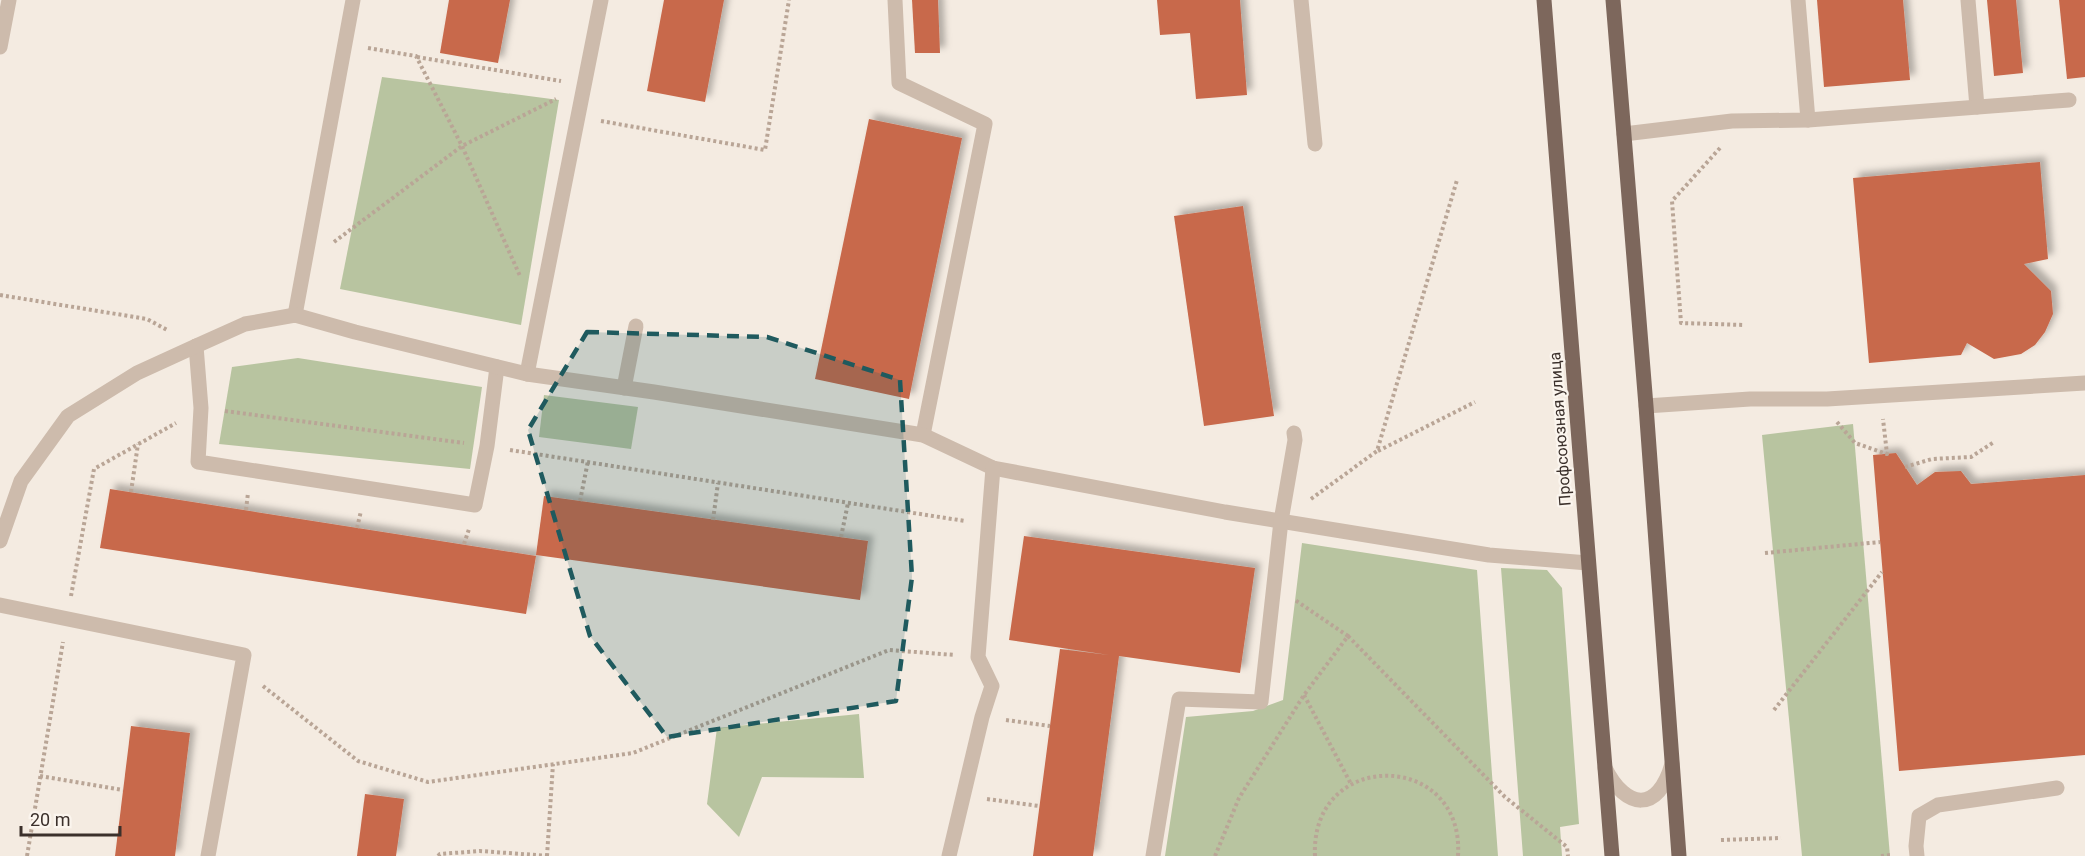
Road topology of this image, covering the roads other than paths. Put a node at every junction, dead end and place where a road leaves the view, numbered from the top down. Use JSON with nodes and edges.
{"nodes":[{"id":1,"x":9,"y":0,"type":"edge"},
{"id":2,"x":353,"y":0,"type":"edge"},
{"id":3,"x":601,"y":0,"type":"edge"},
{"id":4,"x":895,"y":0,"type":"edge"},
{"id":5,"x":1301,"y":0,"type":"edge"},
{"id":6,"x":1544,"y":0,"type":"edge"},
{"id":7,"x":1613,"y":0,"type":"edge"},
{"id":8,"x":1798,"y":0,"type":"edge"},
{"id":9,"x":1968,"y":0,"type":"edge"},
{"id":10,"x":0,"y":47,"type":"edge"},
{"id":11,"x":2069,"y":100,"type":"dead end"},
{"id":12,"x":1977,"y":107,"type":"junction"},
{"id":13,"x":1808,"y":120,"type":"junction"},
{"id":14,"x":1624,"y":134,"type":"junction"},
{"id":15,"x":1315,"y":144,"type":"dead end"},
{"id":16,"x":295,"y":315,"type":"junction"},
{"id":17,"x":636,"y":326,"type":"dead end"},
{"id":18,"x":196,"y":346,"type":"junction"},
{"id":19,"x":497,"y":367,"type":"junction"},
{"id":20,"x":527,"y":374,"type":"junction"},
{"id":21,"x":2085,"y":383,"type":"edge"},
{"id":22,"x":624,"y":388,"type":"junction"},
{"id":23,"x":1646,"y":406,"type":"junction"},
{"id":24,"x":1294,"y":433,"type":"dead end"},
{"id":25,"x":923,"y":435,"type":"junction"},
{"id":26,"x":993,"y":468,"type":"junction"},
{"id":27,"x":1281,"y":521,"type":"junction"},
{"id":28,"x":0,"y":541,"type":"edge"},
{"id":29,"x":1588,"y":563,"type":"junction"},
{"id":30,"x":0,"y":605,"type":"edge"},
{"id":31,"x":1672,"y":764,"type":"junction"},
{"id":32,"x":1605,"y":768,"type":"junction"},
{"id":33,"x":2057,"y":788,"type":"dead end"},
{"id":34,"x":208,"y":856,"type":"edge"},
{"id":35,"x":949,"y":856,"type":"edge"},
{"id":36,"x":1153,"y":856,"type":"edge"},
{"id":37,"x":1612,"y":856,"type":"edge"},
{"id":38,"x":1679,"y":856,"type":"edge"},
{"id":39,"x":1917,"y":856,"type":"edge"}],
"edges":[{"from":1,"to":10,"type":"street"},
{"from":2,"to":16,"type":"street"},
{"from":3,"to":20,"type":"street"},
{"from":4,"to":25,"type":"street"},
{"from":5,"to":15,"type":"street"},
{"from":6,"to":29,"type":"main road","name":"Профсоюзная улица"},
{"from":7,"to":14,"type":"main road"},
{"from":8,"to":13,"type":"street"},
{"from":9,"to":12,"type":"street"},
{"from":11,"to":12,"type":"street"},
{"from":12,"to":13,"type":"street"},
{"from":13,"to":14,"type":"street"},
{"from":14,"to":23,"type":"main road"},
{"from":16,"to":18,"type":"street"},
{"from":16,"to":19,"type":"street"},
{"from":17,"to":22,"type":"street"},
{"from":18,"to":19,"type":"street"},
{"from":18,"to":28,"type":"street"},
{"from":19,"to":20,"type":"street"},
{"from":20,"to":22,"type":"street"},
{"from":21,"to":23,"type":"street"},
{"from":22,"to":25,"type":"street"},
{"from":23,"to":31,"type":"main road"},
{"from":24,"to":27,"type":"street"},
{"from":25,"to":26,"type":"street"},
{"from":26,"to":27,"type":"street"},
{"from":26,"to":35,"type":"street"},
{"from":27,"to":29,"type":"street"},
{"from":27,"to":36,"type":"street"},
{"from":29,"to":32,"type":"main road","name":"Профсоюзная улица"},
{"from":30,"to":34,"type":"street"},
{"from":31,"to":32,"type":"street"},
{"from":31,"to":38,"type":"main road"},
{"from":32,"to":37,"type":"main road","name":"Профсоюзная улица"},
{"from":33,"to":39,"type":"street"}]}
